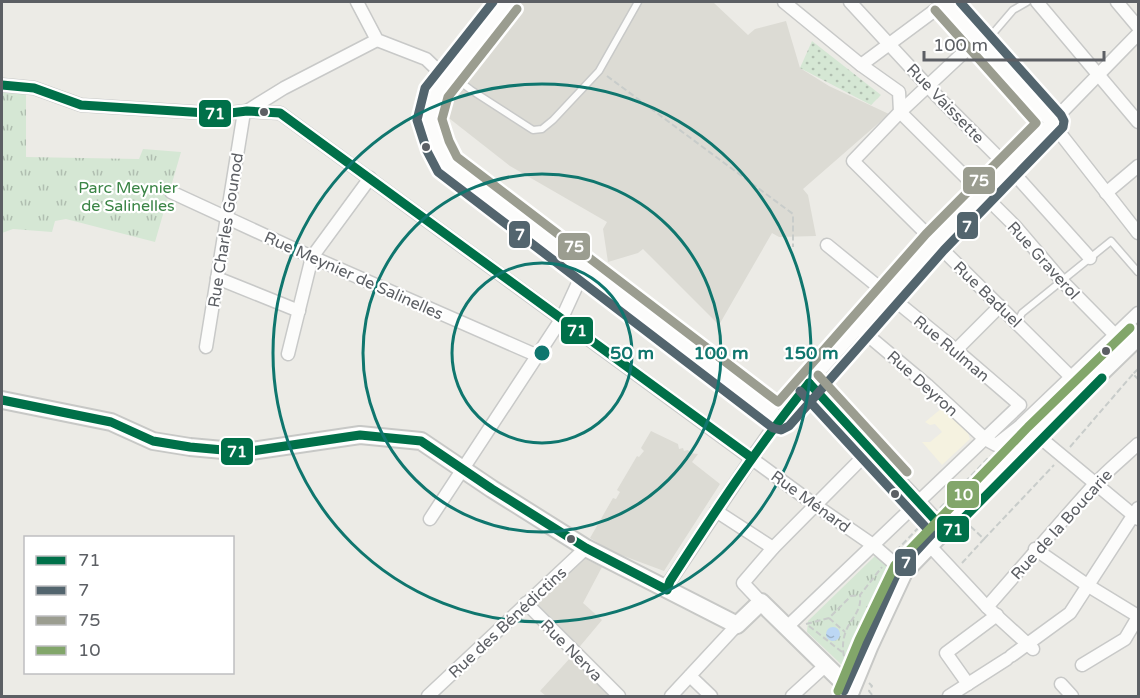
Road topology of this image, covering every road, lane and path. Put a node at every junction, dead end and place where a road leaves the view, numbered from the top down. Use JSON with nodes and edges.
{"nodes":[{"id":1,"x":357,"y":2,"type":"edge"},
{"id":2,"x":508,"y":2,"type":"edge"},
{"id":3,"x":638,"y":2,"type":"edge"},
{"id":4,"x":784,"y":2,"type":"edge"},
{"id":5,"x":850,"y":2,"type":"edge"},
{"id":6,"x":945,"y":2,"type":"edge"},
{"id":7,"x":1027,"y":2,"type":"edge"},
{"id":8,"x":1037,"y":2,"type":"edge"},
{"id":9,"x":1117,"y":2,"type":"edge"},
{"id":10,"x":1138,"y":27,"type":"edge"},
{"id":11,"x":1138,"y":34,"type":"edge"},
{"id":12,"x":377,"y":40,"type":"junction"},
{"id":13,"x":889,"y":43,"type":"junction"},
{"id":14,"x":980,"y":43,"type":"junction"},
{"id":15,"x":861,"y":65,"type":"junction"},
{"id":16,"x":599,"y":71,"type":"junction"},
{"id":17,"x":1100,"y":75,"type":"junction"},
{"id":18,"x":448,"y":76,"type":"junction"},
{"id":19,"x":2,"y":85,"type":"edge"},
{"id":20,"x":928,"y":86,"type":"junction"},
{"id":21,"x":271,"y":96,"type":"junction"},
{"id":22,"x":246,"y":111,"type":"junction"},
{"id":23,"x":900,"y":112,"type":"junction"},
{"id":24,"x":280,"y":113,"type":"junction"},
{"id":25,"x":1138,"y":122,"type":"edge"},
{"id":26,"x":1052,"y":123,"type":"junction"},
{"id":27,"x":1138,"y":166,"type":"edge"},
{"id":28,"x":1009,"y":168,"type":"junction"},
{"id":29,"x":370,"y":178,"type":"junction"},
{"id":30,"x":171,"y":192,"type":"dead end"},
{"id":31,"x":1106,"y":193,"type":"junction"},
{"id":32,"x":983,"y":195,"type":"junction"},
{"id":33,"x":227,"y":218,"type":"junction"},
{"id":34,"x":1138,"y":233,"type":"edge"},
{"id":35,"x":935,"y":242,"type":"junction"},
{"id":36,"x":827,"y":245,"type":"dead end"},
{"id":37,"x":793,"y":247,"type":"dead end"},
{"id":38,"x":312,"y":257,"type":"junction"},
{"id":39,"x":1090,"y":258,"type":"junction"},
{"id":40,"x":584,"y":270,"type":"junction"},
{"id":41,"x":1138,"y":272,"type":"edge"},
{"id":42,"x":217,"y":279,"type":"junction"},
{"id":43,"x":1062,"y":281,"type":"junction"},
{"id":44,"x":888,"y":294,"type":"junction"},
{"id":45,"x":1000,"y":306,"type":"junction"},
{"id":46,"x":299,"y":311,"type":"junction"},
{"id":47,"x":1138,"y":313,"type":"edge"},
{"id":48,"x":562,"y":318,"type":"junction"},
{"id":49,"x":1017,"y":323,"type":"junction"},
{"id":50,"x":859,"y":328,"type":"junction"},
{"id":51,"x":1130,"y":341,"type":"edge"},
{"id":52,"x":206,"y":347,"type":"dead end"},
{"id":53,"x":956,"y":350,"type":"junction"},
{"id":54,"x":288,"y":354,"type":"dead end"},
{"id":55,"x":538,"y":356,"type":"junction"},
{"id":56,"x":1138,"y":369,"type":"edge"},
{"id":57,"x":1133,"y":374,"type":"junction"},
{"id":58,"x":1071,"y":376,"type":"junction"},
{"id":59,"x":1138,"y":379,"type":"edge"},
{"id":60,"x":809,"y":383,"type":"junction"},
{"id":61,"x":1072,"y":390,"type":"dead end"},
{"id":62,"x":2,"y":400,"type":"edge"},
{"id":63,"x":780,"y":418,"type":"junction"},
{"id":64,"x":1039,"y":436,"type":"junction"},
{"id":65,"x":985,"y":439,"type":"junction"},
{"id":66,"x":1138,"y":444,"type":"edge"},
{"id":67,"x":870,"y":450,"type":"junction"},
{"id":68,"x":1063,"y":456,"type":"junction"},
{"id":69,"x":752,"y":458,"type":"junction"},
{"id":70,"x":462,"y":468,"type":"junction"},
{"id":71,"x":1001,"y":474,"type":"junction"},
{"id":72,"x":1095,"y":483,"type":"junction"},
{"id":73,"x":920,"y":502,"type":"junction"},
{"id":74,"x":815,"y":505,"type":"junction"},
{"id":75,"x":716,"y":511,"type":"junction"},
{"id":76,"x":1136,"y":514,"type":"edge"},
{"id":77,"x":430,"y":519,"type":"dead end"},
{"id":78,"x":926,"y":520,"type":"dead end"},
{"id":79,"x":964,"y":520,"type":"dead end"},
{"id":80,"x":947,"y":532,"type":"junction"},
{"id":81,"x":984,"y":539,"type":"junction"},
{"id":82,"x":873,"y":546,"type":"junction"},
{"id":83,"x":586,"y":548,"type":"junction"},
{"id":84,"x":773,"y":548,"type":"junction"},
{"id":85,"x":931,"y":548,"type":"junction"},
{"id":86,"x":1035,"y":549,"type":"junction"},
{"id":87,"x":889,"y":559,"type":"junction"},
{"id":88,"x":904,"y":572,"type":"junction"},
{"id":89,"x":954,"y":572,"type":"junction"},
{"id":90,"x":1087,"y":585,"type":"junction"},
{"id":91,"x":667,"y":590,"type":"junction"},
{"id":92,"x":860,"y":595,"type":"junction"},
{"id":93,"x":761,"y":602,"type":"junction"},
{"id":94,"x":526,"y":603,"type":"junction"},
{"id":95,"x":992,"y":611,"type":"junction"},
{"id":96,"x":1138,"y":616,"type":"edge"},
{"id":97,"x":829,"y":618,"type":"junction"},
{"id":98,"x":794,"y":624,"type":"junction"},
{"id":99,"x":737,"y":626,"type":"junction"},
{"id":100,"x":808,"y":626,"type":"junction"},
{"id":101,"x":845,"y":632,"type":"junction"},
{"id":102,"x":1031,"y":646,"type":"junction"},
{"id":103,"x":842,"y":652,"type":"junction"},
{"id":104,"x":826,"y":665,"type":"junction"},
{"id":105,"x":1082,"y":665,"type":"dead end"},
{"id":106,"x":848,"y":667,"type":"dead end"},
{"id":107,"x":690,"y":676,"type":"junction"},
{"id":108,"x":866,"y":681,"type":"dead end"},
{"id":109,"x":968,"y":684,"type":"junction"},
{"id":110,"x":1061,"y":684,"type":"dead end"},
{"id":111,"x":854,"y":694,"type":"edge"},
{"id":112,"x":428,"y":696,"type":"edge"},
{"id":113,"x":619,"y":696,"type":"edge"},
{"id":114,"x":671,"y":696,"type":"edge"},
{"id":115,"x":711,"y":696,"type":"edge"},
{"id":116,"x":792,"y":696,"type":"edge"},
{"id":117,"x":873,"y":696,"type":"edge"},
{"id":118,"x":949,"y":696,"type":"edge"},
{"id":119,"x":1072,"y":696,"type":"edge"}],
"edges":[{"from":1,"to":12,"type":"street"},
{"from":2,"to":18,"type":"street"},
{"from":3,"to":16,"type":"lane"},
{"from":4,"to":15,"type":"street","name":"Rue Graverol"},
{"from":5,"to":13,"type":"street","name":"Rue Vaissette"},
{"from":6,"to":13,"type":"street"},
{"from":6,"to":14,"type":"street"},
{"from":7,"to":14,"type":"lane"},
{"from":8,"to":17,"type":"street"},
{"from":9,"to":10,"type":"street"},
{"from":11,"to":17,"type":"street"},
{"from":12,"to":18,"type":"street"},
{"from":12,"to":21,"type":"street"},
{"from":13,"to":15,"type":"street"},
{"from":13,"to":20,"type":"street","name":"Rue Vaissette"},
{"from":14,"to":20,"type":"street"},
{"from":14,"to":26,"type":"street"},
{"from":15,"to":23,"type":"street","name":"Rue Graverol"},
{"from":16,"to":18,"type":"lane"},
{"from":16,"to":37,"type":"path"},
{"from":17,"to":25,"type":"street"},
{"from":17,"to":26,"type":"street"},
{"from":18,"to":40,"type":"street"},
{"from":19,"to":22,"type":"street"},
{"from":20,"to":23,"type":"street"},
{"from":20,"to":28,"type":"street","name":"Rue Vaissette"},
{"from":21,"to":22,"type":"street"},
{"from":21,"to":24,"type":"street","name":"Rue Ménard"},
{"from":22,"to":24,"type":"street"},
{"from":22,"to":33,"type":"street","name":"Rue Charles Gounod"},
{"from":23,"to":32,"type":"street","name":"Rue Graverol"},
{"from":23,"to":35,"type":"street","name":"Rue Baduel"},
{"from":24,"to":29,"type":"street","name":"Rue Ménard"},
{"from":26,"to":28,"type":"street"},
{"from":26,"to":31,"type":"street"},
{"from":27,"to":31,"type":"street"},
{"from":28,"to":32,"type":"street"},
{"from":28,"to":39,"type":"street","name":"Rue Vaissette"},
{"from":29,"to":38,"type":"street"},
{"from":29,"to":48,"type":"street","name":"Rue Ménard"},
{"from":30,"to":33,"type":"street","name":"Rue Meynier de Salinelles"},
{"from":31,"to":34,"type":"street"},
{"from":32,"to":35,"type":"street"},
{"from":32,"to":43,"type":"street","name":"Rue Graverol"},
{"from":33,"to":38,"type":"street","name":"Rue Meynier de Salinelles"},
{"from":33,"to":42,"type":"street","name":"Rue Charles Gounod"},
{"from":35,"to":44,"type":"street"},
{"from":35,"to":45,"type":"street","name":"Rue Baduel"},
{"from":36,"to":44,"type":"street","name":"Rue Rulman"},
{"from":38,"to":46,"type":"street"},
{"from":38,"to":55,"type":"street","name":"Rue Meynier de Salinelles"},
{"from":39,"to":41,"type":"lane"},
{"from":39,"to":43,"type":"lane"},
{"from":40,"to":48,"type":"street"},
{"from":40,"to":63,"type":"street"},
{"from":42,"to":46,"type":"street"},
{"from":42,"to":52,"type":"street","name":"Rue Charles Gounod"},
{"from":43,"to":49,"type":"lane"},
{"from":43,"to":51,"type":"street","name":"Rue Graverol"},
{"from":44,"to":50,"type":"street"},
{"from":44,"to":53,"type":"street","name":"Rue Rulman"},
{"from":45,"to":49,"type":"street","name":"Rue Baduel"},
{"from":45,"to":53,"type":"street"},
{"from":46,"to":54,"type":"street"},
{"from":47,"to":51,"type":"street"},
{"from":48,"to":55,"type":"street"},
{"from":48,"to":69,"type":"street","name":"Rue Ménard"},
{"from":49,"to":58,"type":"street","name":"Rue Baduel"},
{"from":50,"to":60,"type":"street"},
{"from":50,"to":65,"type":"street","name":"Rue Deyron"},
{"from":51,"to":58,"type":"street"},
{"from":51,"to":64,"type":"street"},
{"from":53,"to":65,"type":"street","name":"Rue Rulman"},
{"from":55,"to":70,"type":"street"},
{"from":56,"to":57,"type":"path"},
{"from":57,"to":59,"type":"path"},
{"from":57,"to":68,"type":"path"},
{"from":58,"to":65,"type":"street"},
{"from":60,"to":63,"type":"street"},
{"from":60,"to":67,"type":"street"},
{"from":61,"to":71,"type":"lane"},
{"from":62,"to":70,"type":"street"},
{"from":63,"to":69,"type":"street"},
{"from":64,"to":68,"type":"street"},
{"from":64,"to":71,"type":"street"},
{"from":64,"to":80,"type":"lane"},
{"from":65,"to":73,"type":"street"},
{"from":66,"to":72,"type":"street","name":"Rue de la Boucarie"},
{"from":67,"to":73,"type":"street"},
{"from":67,"to":74,"type":"street"},
{"from":68,"to":72,"type":"street"},
{"from":68,"to":81,"type":"path"},
{"from":69,"to":74,"type":"street","name":"Rue Ménard"},
{"from":69,"to":75,"type":"street"},
{"from":70,"to":77,"type":"street"},
{"from":70,"to":83,"type":"street"},
{"from":71,"to":80,"type":"street"},
{"from":72,"to":76,"type":"street"},
{"from":72,"to":86,"type":"street","name":"Rue de la Boucarie"},
{"from":73,"to":80,"type":"street"},
{"from":73,"to":82,"type":"street"},
{"from":74,"to":82,"type":"street","name":"Rue Ménard"},
{"from":74,"to":84,"type":"street"},
{"from":75,"to":84,"type":"street"},
{"from":75,"to":91,"type":"street"},
{"from":76,"to":90,"type":"street"},
{"from":78,"to":87,"type":"path"},
{"from":79,"to":81,"type":"path"},
{"from":80,"to":85,"type":"street"},
{"from":81,"to":89,"type":"path"},
{"from":82,"to":87,"type":"street","name":"Rue Ménard"},
{"from":82,"to":98,"type":"street"},
{"from":83,"to":91,"type":"street"},
{"from":83,"to":94,"type":"street","name":"Rue des Bénédictins"},
{"from":84,"to":93,"type":"street"},
{"from":85,"to":88,"type":"street"},
{"from":85,"to":89,"type":"street"},
{"from":85,"to":111,"type":"lane"},
{"from":86,"to":90,"type":"street"},
{"from":86,"to":95,"type":"street","name":"Rue de la Boucarie"},
{"from":87,"to":88,"type":"street","name":"Rue Ménard"},
{"from":87,"to":92,"type":"path"},
{"from":88,"to":111,"type":"street"},
{"from":89,"to":95,"type":"street"},
{"from":90,"to":96,"type":"street"},
{"from":90,"to":102,"type":"street"},
{"from":91,"to":99,"type":"street"},
{"from":92,"to":97,"type":"path"},
{"from":92,"to":101,"type":"path"},
{"from":93,"to":98,"type":"street"},
{"from":93,"to":99,"type":"street"},
{"from":94,"to":112,"type":"street","name":"Rue des Bénédictins"},
{"from":94,"to":113,"type":"street","name":"Rue Nerva"},
{"from":95,"to":102,"type":"street"},
{"from":95,"to":109,"type":"street","name":"Rue de la Boucarie"},
{"from":96,"to":105,"type":"street"},
{"from":97,"to":100,"type":"path"},
{"from":97,"to":101,"type":"path"},
{"from":98,"to":100,"type":"path"},
{"from":98,"to":104,"type":"street"},
{"from":99,"to":107,"type":"street"},
{"from":100,"to":103,"type":"path"},
{"from":101,"to":103,"type":"path"},
{"from":102,"to":109,"type":"street"},
{"from":103,"to":106,"type":"path"},
{"from":104,"to":111,"type":"street"},
{"from":104,"to":116,"type":"street"},
{"from":107,"to":114,"type":"street"},
{"from":107,"to":115,"type":"street"},
{"from":108,"to":117,"type":"path"},
{"from":109,"to":118,"type":"street"},
{"from":110,"to":119,"type":"street"}]}
